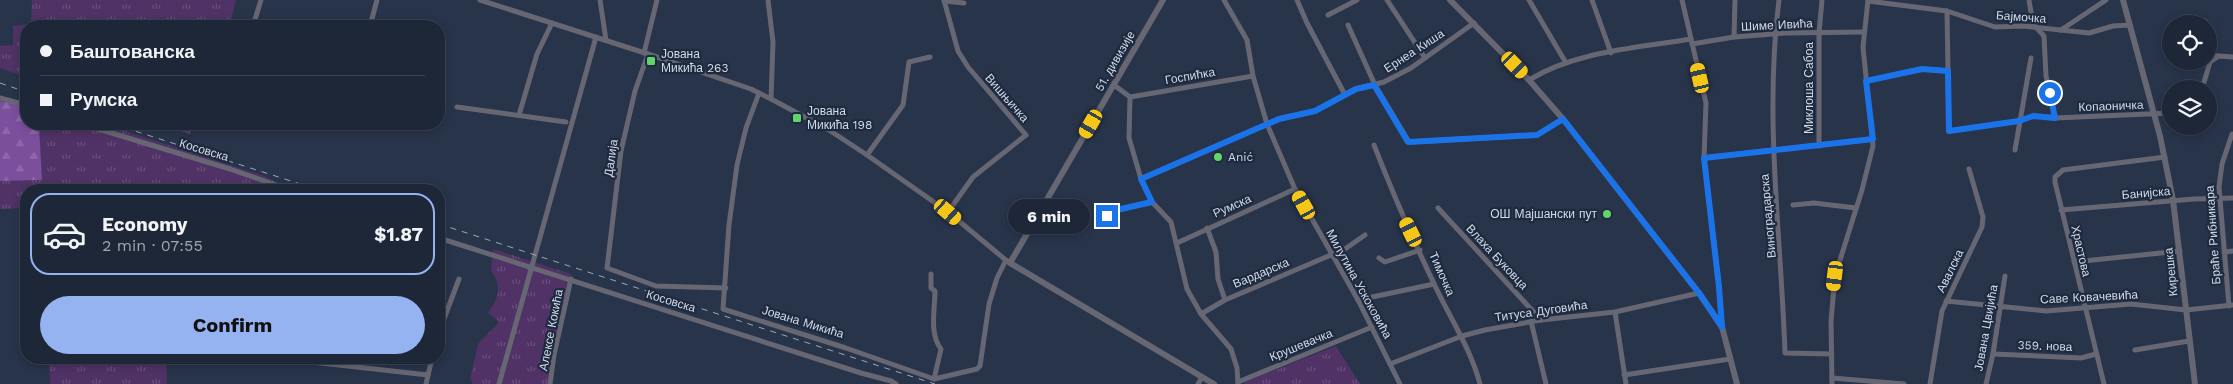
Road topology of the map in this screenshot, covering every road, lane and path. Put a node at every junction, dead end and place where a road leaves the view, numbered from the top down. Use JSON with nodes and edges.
{"nodes":[{"id":1,"x":261,"y":0,"type":"edge"},
{"id":2,"x":377,"y":0,"type":"edge"},
{"id":3,"x":480,"y":0,"type":"edge"},
{"id":4,"x":600,"y":0,"type":"edge"},
{"id":5,"x":657,"y":0,"type":"edge"},
{"id":6,"x":768,"y":0,"type":"edge"},
{"id":7,"x":944,"y":0,"type":"edge"},
{"id":8,"x":1163,"y":0,"type":"edge"},
{"id":9,"x":1224,"y":0,"type":"edge"},
{"id":10,"x":1297,"y":0,"type":"edge"},
{"id":11,"x":1357,"y":0,"type":"edge"},
{"id":12,"x":1387,"y":0,"type":"edge"},
{"id":13,"x":1450,"y":0,"type":"edge"},
{"id":14,"x":1529,"y":0,"type":"edge"},
{"id":15,"x":1592,"y":0,"type":"edge"},
{"id":16,"x":1682,"y":0,"type":"edge"},
{"id":17,"x":1735,"y":0,"type":"edge"},
{"id":18,"x":1779,"y":0,"type":"edge"},
{"id":19,"x":1822,"y":0,"type":"edge"},
{"id":20,"x":2029,"y":0,"type":"edge"},
{"id":21,"x":2106,"y":0,"type":"edge"},
{"id":22,"x":2123,"y":0,"type":"edge"},
{"id":23,"x":1868,"y":1,"type":"edge"},
{"id":24,"x":964,"y":3,"type":"dead end"},
{"id":25,"x":1947,"y":11,"type":"junction"},
{"id":26,"x":1328,"y":15,"type":"dead end"},
{"id":27,"x":255,"y":20,"type":"edge"},
{"id":28,"x":372,"y":20,"type":"edge"},
{"id":29,"x":552,"y":23,"type":"junction"},
{"id":30,"x":1474,"y":23,"type":"junction"},
{"id":31,"x":1348,"y":25,"type":"dead end"},
{"id":32,"x":2130,"y":26,"type":"junction"},
{"id":33,"x":2036,"y":28,"type":"junction"},
{"id":34,"x":2061,"y":30,"type":"junction"},
{"id":35,"x":1864,"y":32,"type":"junction"},
{"id":36,"x":1819,"y":33,"type":"junction"},
{"id":37,"x":1775,"y":34,"type":"junction"},
{"id":38,"x":596,"y":36,"type":"junction"},
{"id":39,"x":1734,"y":37,"type":"junction"},
{"id":40,"x":606,"y":40,"type":"junction"},
{"id":41,"x":1692,"y":42,"type":"junction"},
{"id":42,"x":646,"y":53,"type":"junction"},
{"id":43,"x":1611,"y":53,"type":"junction"},
{"id":44,"x":2219,"y":56,"type":"edge"},
{"id":45,"x":930,"y":57,"type":"dead end"},
{"id":46,"x":2233,"y":57,"type":"edge"},
{"id":47,"x":1424,"y":58,"type":"junction"},
{"id":48,"x":2031,"y":58,"type":"dead end"},
{"id":49,"x":1566,"y":63,"type":"junction"},
{"id":50,"x":1948,"y":71,"type":"junction"},
{"id":51,"x":1253,"y":76,"type":"junction"},
{"id":52,"x":1529,"y":80,"type":"junction"},
{"id":53,"x":1866,"y":81,"type":"junction"},
{"id":54,"x":1114,"y":85,"type":"junction"},
{"id":55,"x":1374,"y":85,"type":"junction"},
{"id":56,"x":759,"y":93,"type":"junction"},
{"id":57,"x":1345,"y":95,"type":"junction"},
{"id":58,"x":1130,"y":97,"type":"junction"},
{"id":59,"x":0,"y":98,"type":"edge"},
{"id":60,"x":772,"y":99,"type":"junction"},
{"id":61,"x":20,"y":103,"type":"edge"},
{"id":62,"x":457,"y":107,"type":"dead end"},
{"id":63,"x":2155,"y":114,"type":"junction"},
{"id":64,"x":2162,"y":114,"type":"edge"},
{"id":65,"x":519,"y":115,"type":"junction"},
{"id":66,"x":2055,"y":118,"type":"junction"},
{"id":67,"x":1563,"y":119,"type":"junction"},
{"id":68,"x":2019,"y":121,"type":"junction"},
{"id":69,"x":566,"y":122,"type":"dead end"},
{"id":70,"x":1268,"y":124,"type":"junction"},
{"id":71,"x":102,"y":130,"type":"edge"},
{"id":72,"x":2232,"y":134,"type":"edge"},
{"id":73,"x":1873,"y":139,"type":"junction"},
{"id":74,"x":1374,"y":145,"type":"dead end"},
{"id":75,"x":1819,"y":146,"type":"junction"},
{"id":76,"x":1772,"y":150,"type":"junction"},
{"id":77,"x":2015,"y":150,"type":"dead end"},
{"id":78,"x":867,"y":155,"type":"junction"},
{"id":79,"x":2165,"y":157,"type":"junction"},
{"id":80,"x":1704,"y":158,"type":"junction"},
{"id":81,"x":1969,"y":169,"type":"dead end"},
{"id":82,"x":1141,"y":179,"type":"junction"},
{"id":83,"x":273,"y":184,"type":"edge"},
{"id":84,"x":1295,"y":189,"type":"junction"},
{"id":85,"x":2220,"y":198,"type":"junction"},
{"id":86,"x":2233,"y":198,"type":"edge"},
{"id":87,"x":2173,"y":200,"type":"junction"},
{"id":88,"x":1152,"y":202,"type":"junction"},
{"id":89,"x":1793,"y":205,"type":"dead end"},
{"id":90,"x":1438,"y":208,"type":"dead end"},
{"id":91,"x":1856,"y":208,"type":"junction"},
{"id":92,"x":2061,"y":210,"type":"junction"},
{"id":93,"x":948,"y":212,"type":"junction"},
{"id":94,"x":1106,"y":218,"type":"dead end"},
{"id":95,"x":1207,"y":228,"type":"junction"},
{"id":96,"x":1365,"y":235,"type":"dead end"},
{"id":97,"x":445,"y":240,"type":"edge"},
{"id":98,"x":1177,"y":242,"type":"junction"},
{"id":99,"x":1420,"y":250,"type":"junction"},
{"id":100,"x":2180,"y":251,"type":"junction"},
{"id":101,"x":2233,"y":251,"type":"edge"},
{"id":102,"x":2224,"y":252,"type":"junction"},
{"id":103,"x":1332,"y":254,"type":"junction"},
{"id":104,"x":1379,"y":258,"type":"dead end"},
{"id":105,"x":1008,"y":262,"type":"junction"},
{"id":106,"x":2074,"y":262,"type":"junction"},
{"id":107,"x":931,"y":274,"type":"dead end"},
{"id":108,"x":2005,"y":276,"type":"dead end"},
{"id":109,"x":571,"y":279,"type":"junction"},
{"id":110,"x":460,"y":280,"type":"dead end"},
{"id":111,"x":1434,"y":284,"type":"junction"},
{"id":112,"x":726,"y":288,"type":"junction"},
{"id":113,"x":1699,"y":293,"type":"junction"},
{"id":114,"x":1225,"y":300,"type":"junction"},
{"id":115,"x":1358,"y":300,"type":"junction"},
{"id":116,"x":1946,"y":301,"type":"junction"},
{"id":117,"x":2231,"y":306,"type":"edge"},
{"id":118,"x":2000,"y":308,"type":"junction"},
{"id":119,"x":2084,"y":309,"type":"junction"},
{"id":120,"x":2186,"y":310,"type":"junction"},
{"id":121,"x":1615,"y":312,"type":"junction"},
{"id":122,"x":1201,"y":314,"type":"junction"},
{"id":123,"x":445,"y":317,"type":"edge"},
{"id":124,"x":1541,"y":320,"type":"junction"},
{"id":125,"x":1531,"y":321,"type":"junction"},
{"id":126,"x":1372,"y":327,"type":"junction"},
{"id":127,"x":1722,"y":327,"type":"junction"},
{"id":128,"x":1462,"y":336,"type":"junction"},
{"id":129,"x":2189,"y":341,"type":"junction"},
{"id":130,"x":2135,"y":350,"type":"dead end"},
{"id":131,"x":1832,"y":354,"type":"junction"},
{"id":132,"x":1994,"y":354,"type":"junction"},
{"id":133,"x":2096,"y":354,"type":"junction"},
{"id":134,"x":1730,"y":359,"type":"junction"},
{"id":135,"x":327,"y":364,"type":"edge"},
{"id":136,"x":431,"y":364,"type":"edge"},
{"id":137,"x":1390,"y":364,"type":"junction"},
{"id":138,"x":1624,"y":375,"type":"junction"},
{"id":139,"x":428,"y":376,"type":"junction"},
{"id":140,"x":1202,"y":377,"type":"junction"},
{"id":141,"x":934,"y":378,"type":"junction"},
{"id":142,"x":1832,"y":381,"type":"edge"},
{"id":143,"x":1238,"y":383,"type":"edge"},
{"id":144,"x":426,"y":384,"type":"edge"},
{"id":145,"x":499,"y":384,"type":"edge"},
{"id":146,"x":550,"y":384,"type":"edge"},
{"id":147,"x":896,"y":384,"type":"edge"},
{"id":148,"x":1198,"y":384,"type":"edge"},
{"id":149,"x":1214,"y":384,"type":"edge"},
{"id":150,"x":1400,"y":384,"type":"edge"},
{"id":151,"x":1480,"y":384,"type":"edge"},
{"id":152,"x":1546,"y":384,"type":"edge"},
{"id":153,"x":1626,"y":384,"type":"edge"},
{"id":154,"x":1737,"y":384,"type":"edge"},
{"id":155,"x":1904,"y":384,"type":"edge"},
{"id":156,"x":1930,"y":384,"type":"edge"},
{"id":157,"x":1986,"y":384,"type":"edge"},
{"id":158,"x":2104,"y":384,"type":"edge"},
{"id":159,"x":2195,"y":384,"type":"edge"}],
"edges":[{"from":1,"to":27,"type":"street"},
{"from":2,"to":28,"type":"street"},
{"from":3,"to":29,"type":"street"},
{"from":4,"to":40,"type":"street"},
{"from":5,"to":42,"type":"street","name":"Далија"},
{"from":6,"to":60,"type":"street"},
{"from":7,"to":24,"type":"street"},
{"from":7,"to":93,"type":"street","name":"Вишњичка"},
{"from":8,"to":54,"type":"street","name":"51. дивизије"},
{"from":9,"to":51,"type":"street","name":"Милутина Ускоковића"},
{"from":10,"to":57,"type":"street"},
{"from":11,"to":26,"type":"street"},
{"from":12,"to":47,"type":"street"},
{"from":13,"to":30,"type":"street"},
{"from":14,"to":49,"type":"street"},
{"from":15,"to":43,"type":"street"},
{"from":16,"to":41,"type":"street"},
{"from":17,"to":39,"type":"street"},
{"from":18,"to":37,"type":"street","name":"Виноградарска"},
{"from":19,"to":36,"type":"street","name":"Миклоша Сабоа"},
{"from":20,"to":33,"type":"street"},
{"from":21,"to":34,"type":"street","name":"Бајмочка"},
{"from":22,"to":32,"type":"street","name":"Кирешка"},
{"from":23,"to":25,"type":"street","name":"Бајмочка"},
{"from":23,"to":35,"type":"street"},
{"from":25,"to":33,"type":"street","name":"Бајмочка"},
{"from":25,"to":50,"type":"street"},
{"from":29,"to":38,"type":"street"},
{"from":29,"to":65,"type":"street"},
{"from":30,"to":47,"type":"street","name":"Ернеа Киша"},
{"from":30,"to":52,"type":"street"},
{"from":31,"to":55,"type":"street"},
{"from":32,"to":34,"type":"street"},
{"from":32,"to":63,"type":"street","name":"Кирешка"},
{"from":33,"to":34,"type":"street","name":"Бајмочка"},
{"from":33,"to":66,"type":"street"},
{"from":35,"to":36,"type":"street","name":"Шиме Ивића"},
{"from":35,"to":53,"type":"street"},
{"from":36,"to":37,"type":"street","name":"Шиме Ивића"},
{"from":36,"to":75,"type":"street","name":"Миклоша Сабоа"},
{"from":37,"to":39,"type":"street","name":"Шиме Ивића"},
{"from":37,"to":76,"type":"street","name":"Виноградарска"},
{"from":38,"to":40,"type":"street"},
{"from":38,"to":145,"type":"street"},
{"from":39,"to":41,"type":"street","name":"Шиме Ивића"},
{"from":40,"to":42,"type":"street"},
{"from":41,"to":43,"type":"street","name":"Шиме Ивића"},
{"from":41,"to":80,"type":"street"},
{"from":42,"to":56,"type":"street"},
{"from":42,"to":112,"type":"street","name":"Далија"},
{"from":43,"to":49,"type":"street","name":"Шиме Ивића"},
{"from":44,"to":46,"type":"street"},
{"from":45,"to":78,"type":"street"},
{"from":47,"to":55,"type":"street","name":"Ернеа Киша"},
{"from":48,"to":68,"type":"street"},
{"from":49,"to":52,"type":"street","name":"Шиме Ивића"},
{"from":50,"to":53,"type":"street"},
{"from":50,"to":68,"type":"street","name":"Копаоничка"},
{"from":51,"to":58,"type":"street","name":"Госпићка"},
{"from":51,"to":70,"type":"street","name":"Милутина Ускоковића"},
{"from":52,"to":67,"type":"street"},
{"from":53,"to":73,"type":"street"},
{"from":54,"to":58,"type":"street"},
{"from":54,"to":105,"type":"street","name":"51. дивизије"},
{"from":55,"to":57,"type":"street","name":"Ернеа Киша"},
{"from":55,"to":67,"type":"street"},
{"from":56,"to":60,"type":"street"},
{"from":56,"to":112,"type":"street","name":"Јована Микића"},
{"from":57,"to":70,"type":"street","name":"Ернеа Киша"},
{"from":58,"to":82,"type":"street"},
{"from":59,"to":61,"type":"street"},
{"from":60,"to":78,"type":"street"},
{"from":62,"to":65,"type":"street"},
{"from":63,"to":64,"type":"street"},
{"from":63,"to":66,"type":"street","name":"Копаоничка"},
{"from":63,"to":79,"type":"street","name":"Кирешка"},
{"from":65,"to":69,"type":"street"},
{"from":66,"to":68,"type":"street","name":"Копаоничка"},
{"from":67,"to":113,"type":"street"},
{"from":68,"to":77,"type":"street"},
{"from":70,"to":82,"type":"street","name":"Ернеа Киша"},
{"from":70,"to":84,"type":"street","name":"Милутина Ускоковића"},
{"from":71,"to":83,"type":"street","name":"Косовска"},
{"from":72,"to":85,"type":"street","name":"Браће Рибникара"},
{"from":73,"to":75,"type":"street"},
{"from":73,"to":91,"type":"street"},
{"from":74,"to":99,"type":"street","name":"Тимочка"},
{"from":75,"to":76,"type":"street"},
{"from":76,"to":80,"type":"street"},
{"from":76,"to":131,"type":"street","name":"Виноградарска"},
{"from":78,"to":93,"type":"street"},
{"from":79,"to":87,"type":"street","name":"Кирешка"},
{"from":79,"to":92,"type":"street"},
{"from":80,"to":127,"type":"street"},
{"from":81,"to":116,"type":"street","name":"Авалска"},
{"from":82,"to":88,"type":"street"},
{"from":84,"to":95,"type":"street","name":"Румска"},
{"from":84,"to":103,"type":"street","name":"Милутина Ускоковића"},
{"from":85,"to":86,"type":"street","name":"Банијска"},
{"from":85,"to":87,"type":"street","name":"Банијска"},
{"from":85,"to":102,"type":"street","name":"Браће Рибникара"},
{"from":87,"to":92,"type":"street","name":"Банијска"},
{"from":87,"to":100,"type":"street","name":"Кирешка"},
{"from":88,"to":94,"type":"street"},
{"from":88,"to":98,"type":"street"},
{"from":89,"to":91,"type":"street"},
{"from":90,"to":124,"type":"street","name":"Влаха Буковца"},
{"from":91,"to":131,"type":"street"},
{"from":92,"to":106,"type":"street","name":"Храстова"},
{"from":93,"to":105,"type":"street"},
{"from":95,"to":98,"type":"street","name":"Румска"},
{"from":95,"to":114,"type":"street"},
{"from":96,"to":103,"type":"street","name":"Вардарска"},
{"from":97,"to":109,"type":"street","name":"Косовска"},
{"from":98,"to":122,"type":"street"},
{"from":99,"to":104,"type":"street"},
{"from":99,"to":111,"type":"street","name":"Тимочка"},
{"from":100,"to":106,"type":"street"},
{"from":100,"to":120,"type":"street","name":"Кирешка"},
{"from":101,"to":102,"type":"street"},
{"from":102,"to":117,"type":"street","name":"Браће Рибникара"},
{"from":103,"to":114,"type":"street","name":"Вардарска"},
{"from":103,"to":115,"type":"street","name":"Милутина Ускоковића"},
{"from":105,"to":140,"type":"street"},
{"from":105,"to":141,"type":"street"},
{"from":106,"to":119,"type":"street","name":"Храстова"},
{"from":107,"to":141,"type":"street"},
{"from":108,"to":118,"type":"street","name":"Јована Цвијића"},
{"from":109,"to":146,"type":"street","name":"Алексе Кокића"},
{"from":109,"to":147,"type":"street","name":"Косовска"},
{"from":110,"to":123,"type":"street"},
{"from":111,"to":115,"type":"street"},
{"from":111,"to":128,"type":"street","name":"Тимочка"},
{"from":112,"to":141,"type":"street","name":"Јована Микића"},
{"from":113,"to":121,"type":"street","name":"Титуса Дуговића"},
{"from":113,"to":127,"type":"street"},
{"from":114,"to":122,"type":"street","name":"Вардарска"},
{"from":115,"to":126,"type":"street","name":"Милутина Ускоковића"},
{"from":116,"to":118,"type":"street","name":"Саве Ковачевића"},
{"from":116,"to":156,"type":"street","name":"Авалска"},
{"from":117,"to":120,"type":"street","name":"Саве Ковачевића"},
{"from":118,"to":119,"type":"street","name":"Саве Ковачевића"},
{"from":118,"to":132,"type":"street","name":"Јована Цвијића"},
{"from":119,"to":120,"type":"street","name":"Саве Ковачевића"},
{"from":119,"to":133,"type":"street","name":"Храстова"},
{"from":120,"to":129,"type":"street","name":"Кирешка"},
{"from":121,"to":124,"type":"street","name":"Титуса Дуговића"},
{"from":121,"to":138,"type":"street"},
{"from":122,"to":143,"type":"street"},
{"from":124,"to":125,"type":"street","name":"Титуса Дуговића"},
{"from":125,"to":128,"type":"street","name":"Титуса Дуговића"},
{"from":125,"to":152,"type":"street"},
{"from":126,"to":137,"type":"street","name":"Милутина Ускоковића"},
{"from":126,"to":143,"type":"street","name":"Крушевачка"},
{"from":127,"to":134,"type":"street"},
{"from":128,"to":137,"type":"street","name":"Титуса Дуговића"},
{"from":128,"to":151,"type":"street","name":"Тимочка"},
{"from":129,"to":130,"type":"street"},
{"from":129,"to":159,"type":"street","name":"Кирешка"},
{"from":131,"to":142,"type":"street"},
{"from":132,"to":133,"type":"street","name":"359. нова"},
{"from":132,"to":157,"type":"street","name":"Јована Цвијића"},
{"from":133,"to":158,"type":"street","name":"Храстова"},
{"from":134,"to":138,"type":"street"},
{"from":134,"to":154,"type":"street"},
{"from":135,"to":139,"type":"street"},
{"from":136,"to":139,"type":"street"},
{"from":137,"to":150,"type":"street","name":"Милутина Ускоковића"},
{"from":138,"to":153,"type":"street"},
{"from":139,"to":144,"type":"street"},
{"from":140,"to":148,"type":"street"},
{"from":140,"to":149,"type":"street"},
{"from":142,"to":155,"type":"street"}]}
